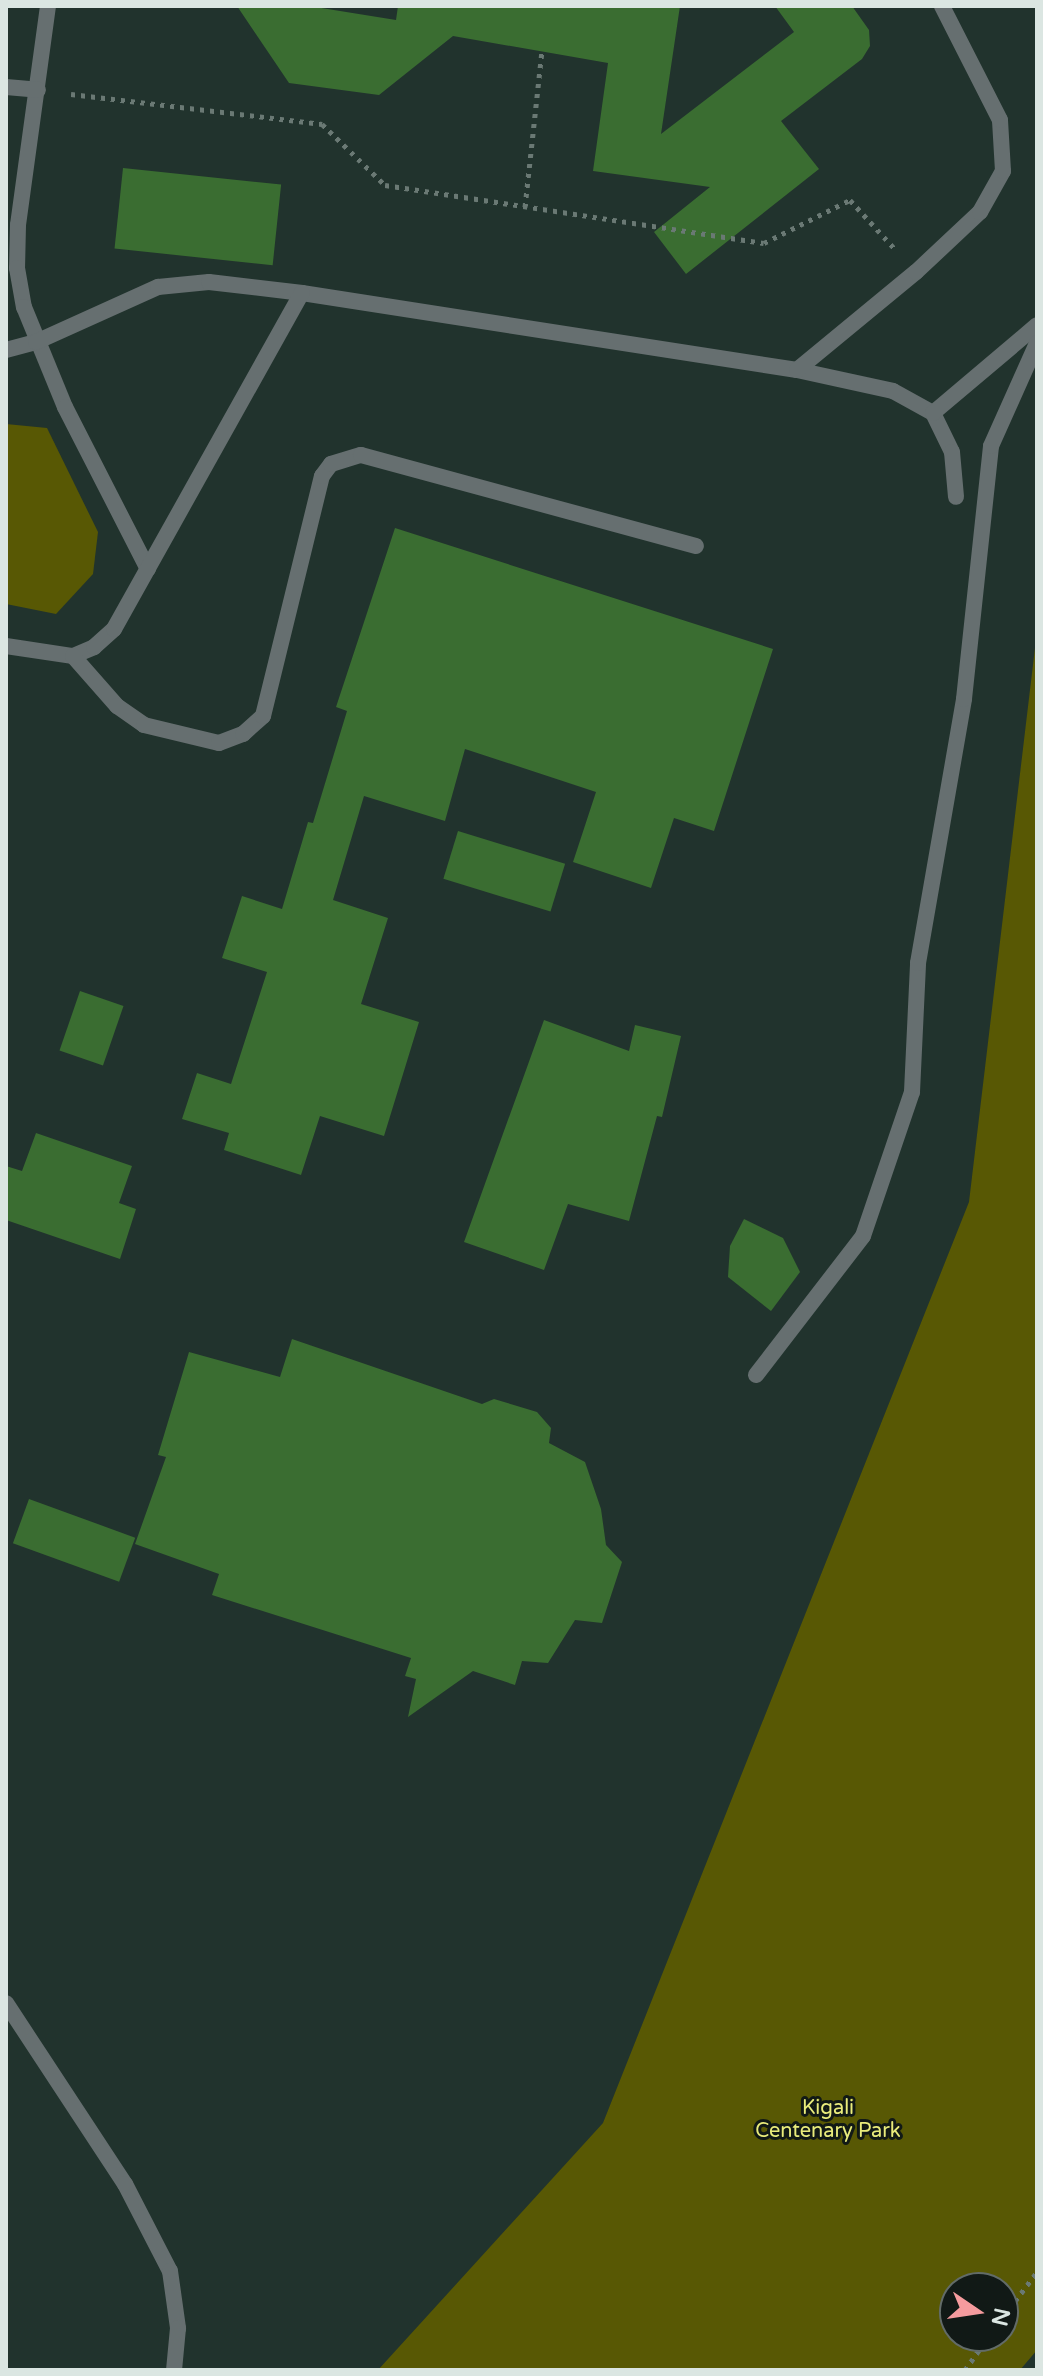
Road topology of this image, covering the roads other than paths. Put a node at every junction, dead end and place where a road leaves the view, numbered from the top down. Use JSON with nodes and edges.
{"nodes":[{"id":1,"x":48,"y":6,"type":"edge"},
{"id":2,"x":942,"y":6,"type":"edge"},
{"id":3,"x":6,"y":87,"type":"edge"},
{"id":4,"x":38,"y":90,"type":"junction"},
{"id":5,"x":302,"y":293,"type":"junction"},
{"id":6,"x":1037,"y":325,"type":"edge"},
{"id":7,"x":36,"y":342,"type":"junction"},
{"id":8,"x":1037,"y":343,"type":"edge"},
{"id":9,"x":6,"y":350,"type":"edge"},
{"id":10,"x":797,"y":370,"type":"junction"},
{"id":11,"x":933,"y":413,"type":"junction"},
{"id":12,"x":956,"y":497,"type":"dead end"},
{"id":13,"x":696,"y":546,"type":"dead end"},
{"id":14,"x":148,"y":569,"type":"junction"},
{"id":15,"x":6,"y":646,"type":"edge"},
{"id":16,"x":73,"y":656,"type":"junction"},
{"id":17,"x":756,"y":1375,"type":"dead end"},
{"id":18,"x":6,"y":2003,"type":"edge"},
{"id":19,"x":174,"y":2370,"type":"edge"}],
"edges":[{"from":1,"to":4,"type":"street"},
{"from":2,"to":10,"type":"street"},
{"from":3,"to":4,"type":"street"},
{"from":4,"to":7,"type":"street"},
{"from":5,"to":7,"type":"street"},
{"from":5,"to":10,"type":"street"},
{"from":5,"to":14,"type":"street"},
{"from":6,"to":11,"type":"street"},
{"from":7,"to":9,"type":"street"},
{"from":7,"to":14,"type":"street"},
{"from":8,"to":17,"type":"street"},
{"from":10,"to":11,"type":"street"},
{"from":11,"to":12,"type":"street"},
{"from":13,"to":16,"type":"street"},
{"from":14,"to":16,"type":"street"},
{"from":15,"to":16,"type":"street"},
{"from":18,"to":19,"type":"street"}]}
